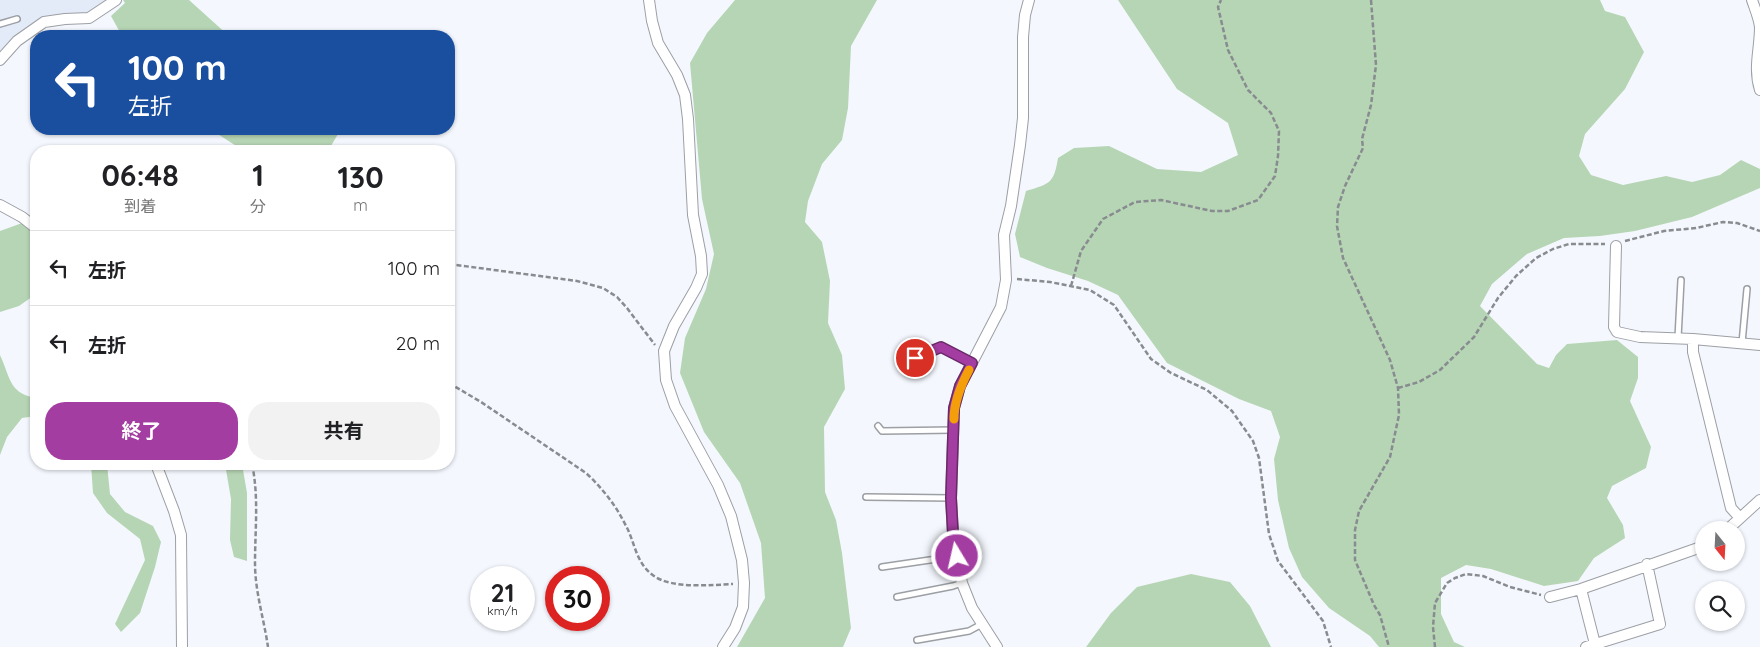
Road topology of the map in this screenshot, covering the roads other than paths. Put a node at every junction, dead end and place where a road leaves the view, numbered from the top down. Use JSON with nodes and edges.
{"nodes":[{"id":1,"x":116,"y":0,"type":"edge"},
{"id":2,"x":649,"y":0,"type":"edge"},
{"id":3,"x":1030,"y":0,"type":"edge"},
{"id":4,"x":1752,"y":0,"type":"edge"},
{"id":5,"x":17,"y":19,"type":"dead end"},
{"id":6,"x":0,"y":24,"type":"edge"},
{"id":7,"x":33,"y":30,"type":"edge"},
{"id":8,"x":30,"y":32,"type":"edge"},
{"id":9,"x":0,"y":60,"type":"edge"},
{"id":10,"x":1760,"y":90,"type":"edge"},
{"id":11,"x":0,"y":205,"type":"edge"},
{"id":12,"x":30,"y":223,"type":"edge"},
{"id":13,"x":1615,"y":244,"type":"road end"},
{"id":14,"x":1681,"y":280,"type":"dead end"},
{"id":15,"x":1747,"y":289,"type":"dead end"},
{"id":16,"x":1678,"y":338,"type":"junction"},
{"id":17,"x":1694,"y":339,"type":"junction"},
{"id":18,"x":1742,"y":343,"type":"junction"},
{"id":19,"x":1760,"y":345,"type":"edge"},
{"id":20,"x":972,"y":363,"type":"junction"},
{"id":21,"x":903,"y":364,"type":"dead end"},
{"id":22,"x":878,"y":426,"type":"dead end"},
{"id":23,"x":954,"y":430,"type":"junction"},
{"id":24,"x":158,"y":470,"type":"edge"},
{"id":25,"x":866,"y":497,"type":"dead end"},
{"id":26,"x":951,"y":498,"type":"junction"},
{"id":27,"x":1760,"y":500,"type":"edge"},
{"id":28,"x":1740,"y":518,"type":"junction"},
{"id":29,"x":1737,"y":521,"type":"edge"},
{"id":30,"x":1695,"y":549,"type":"edge"},
{"id":31,"x":957,"y":556,"type":"junction"},
{"id":32,"x":1647,"y":564,"type":"junction"},
{"id":33,"x":882,"y":567,"type":"dead end"},
{"id":34,"x":962,"y":583,"type":"junction"},
{"id":35,"x":1581,"y":589,"type":"junction"},
{"id":36,"x":1550,"y":597,"type":"road end"},
{"id":37,"x":897,"y":598,"type":"dead end"},
{"id":38,"x":982,"y":624,"type":"junction"},
{"id":39,"x":917,"y":640,"type":"dead end"},
{"id":40,"x":1591,"y":646,"type":"edge"},
{"id":41,"x":182,"y":647,"type":"edge"},
{"id":42,"x":723,"y":647,"type":"edge"},
{"id":43,"x":997,"y":647,"type":"edge"}],
"edges":[{"from":1,"to":7,"type":"street"},
{"from":2,"to":42,"type":"street"},
{"from":3,"to":20,"type":"street"},
{"from":4,"to":10,"type":"street"},
{"from":5,"to":6,"type":"lane"},
{"from":8,"to":9,"type":"street"},
{"from":11,"to":12,"type":"street"},
{"from":13,"to":16,"type":"street"},
{"from":14,"to":16,"type":"lane"},
{"from":15,"to":18,"type":"lane"},
{"from":16,"to":17,"type":"street"},
{"from":17,"to":18,"type":"street"},
{"from":17,"to":28,"type":"street"},
{"from":18,"to":19,"type":"street"},
{"from":20,"to":21,"type":"lane"},
{"from":20,"to":23,"type":"street"},
{"from":22,"to":23,"type":"lane"},
{"from":23,"to":26,"type":"street"},
{"from":24,"to":41,"type":"street"},
{"from":25,"to":26,"type":"lane"},
{"from":26,"to":31,"type":"street"},
{"from":27,"to":28,"type":"street"},
{"from":28,"to":29,"type":"street"},
{"from":30,"to":32,"type":"street"},
{"from":31,"to":33,"type":"lane"},
{"from":31,"to":34,"type":"street"},
{"from":32,"to":35,"type":"street"},
{"from":32,"to":40,"type":"street"},
{"from":34,"to":37,"type":"lane"},
{"from":34,"to":38,"type":"street"},
{"from":35,"to":36,"type":"street"},
{"from":35,"to":40,"type":"street"},
{"from":38,"to":39,"type":"lane"},
{"from":38,"to":43,"type":"street"}]}
